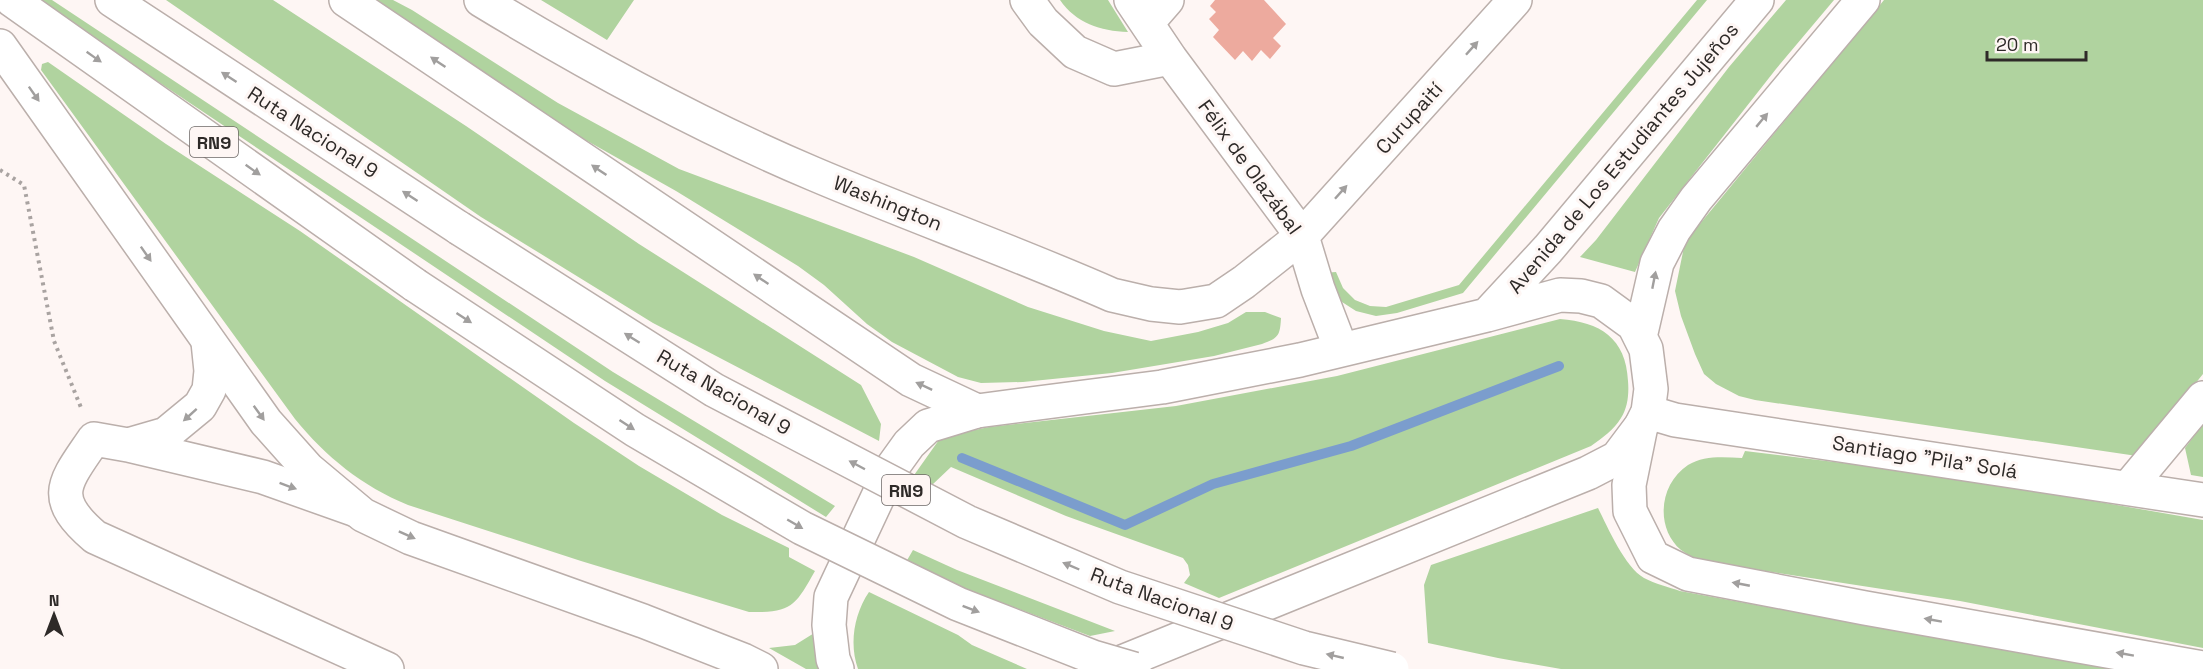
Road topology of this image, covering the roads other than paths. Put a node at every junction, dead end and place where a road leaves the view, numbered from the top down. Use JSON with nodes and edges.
{"nodes":[{"id":1,"x":12,"y":0,"type":"edge"},
{"id":2,"x":112,"y":0,"type":"edge"},
{"id":3,"x":346,"y":0,"type":"edge"},
{"id":4,"x":481,"y":0,"type":"edge"},
{"id":5,"x":1027,"y":0,"type":"edge"},
{"id":6,"x":1515,"y":0,"type":"edge"},
{"id":7,"x":1757,"y":0,"type":"edge"},
{"id":8,"x":1863,"y":0,"type":"edge"},
{"id":9,"x":1148,"y":8,"type":"edge"},
{"id":10,"x":0,"y":46,"type":"edge"},
{"id":11,"x":1170,"y":58,"type":"junction"},
{"id":12,"x":1302,"y":236,"type":"junction"},
{"id":13,"x":1487,"y":315,"type":"junction"},
{"id":14,"x":1640,"y":337,"type":"junction"},
{"id":15,"x":208,"y":342,"type":"junction"},
{"id":16,"x":1341,"y":349,"type":"junction"},
{"id":17,"x":2203,"y":398,"type":"edge"},
{"id":18,"x":977,"y":411,"type":"junction"},
{"id":19,"x":1645,"y":419,"type":"junction"},
{"id":20,"x":128,"y":445,"type":"junction"},
{"id":21,"x":2127,"y":488,"type":"junction"},
{"id":22,"x":2203,"y":500,"type":"edge"},
{"id":23,"x":359,"y":511,"type":"junction"},
{"id":24,"x":2203,"y":668,"type":"edge"},
{"id":25,"x":387,"y":669,"type":"edge"},
{"id":26,"x":761,"y":669,"type":"edge"},
{"id":27,"x":837,"y":669,"type":"edge"},
{"id":28,"x":1105,"y":669,"type":"edge"},
{"id":29,"x":1134,"y":669,"type":"edge"},
{"id":30,"x":1392,"y":669,"type":"edge"}],
"edges":[{"from":1,"to":29,"type":"main road","number":"RN9","one_way":true,"bridge":true},
{"from":30,"to":2,"type":"main road","name":"Ruta Nacional 9","number":"RN9","one_way":true,"bridge":true},
{"from":18,"to":3,"type":"main road","one_way":true},
{"from":4,"to":12,"type":"main road","name":"Washington"},
{"from":5,"to":11,"type":"main road"},
{"from":12,"to":6,"type":"main road","name":"Curupaití","one_way":true},
{"from":7,"to":13,"type":"main road","name":"Avenida de Los Estudiantes Jujeños"},
{"from":14,"to":8,"type":"main road","one_way":true},
{"from":9,"to":11,"type":"main road","name":"Félix de Olazábal"},
{"from":10,"to":15,"type":"main road","one_way":true},
{"from":11,"to":12,"type":"main road","name":"Félix de Olazábal"},
{"from":12,"to":16,"type":"main road","name":"Félix de Olazábal"},
{"from":13,"to":14,"type":"main road"},
{"from":13,"to":16,"type":"main road"},
{"from":14,"to":19,"type":"main road"},
{"from":15,"to":20,"type":"main road","one_way":true},
{"from":15,"to":23,"type":"main road","one_way":true},
{"from":16,"to":18,"type":"main road"},
{"from":17,"to":21,"type":"main road"},
{"from":18,"to":27,"type":"main road"},
{"from":19,"to":21,"type":"main road","name":"Santiago \"Pila\" Solá"},
{"from":24,"to":19,"type":"main road","one_way":true},
{"from":19,"to":28,"type":"main road"},
{"from":20,"to":23,"type":"main road","one_way":true},
{"from":20,"to":25,"type":"main road"},
{"from":21,"to":22,"type":"main road","name":"Santiago \"Pila\" Solá"},
{"from":23,"to":26,"type":"main road","one_way":true}]}
